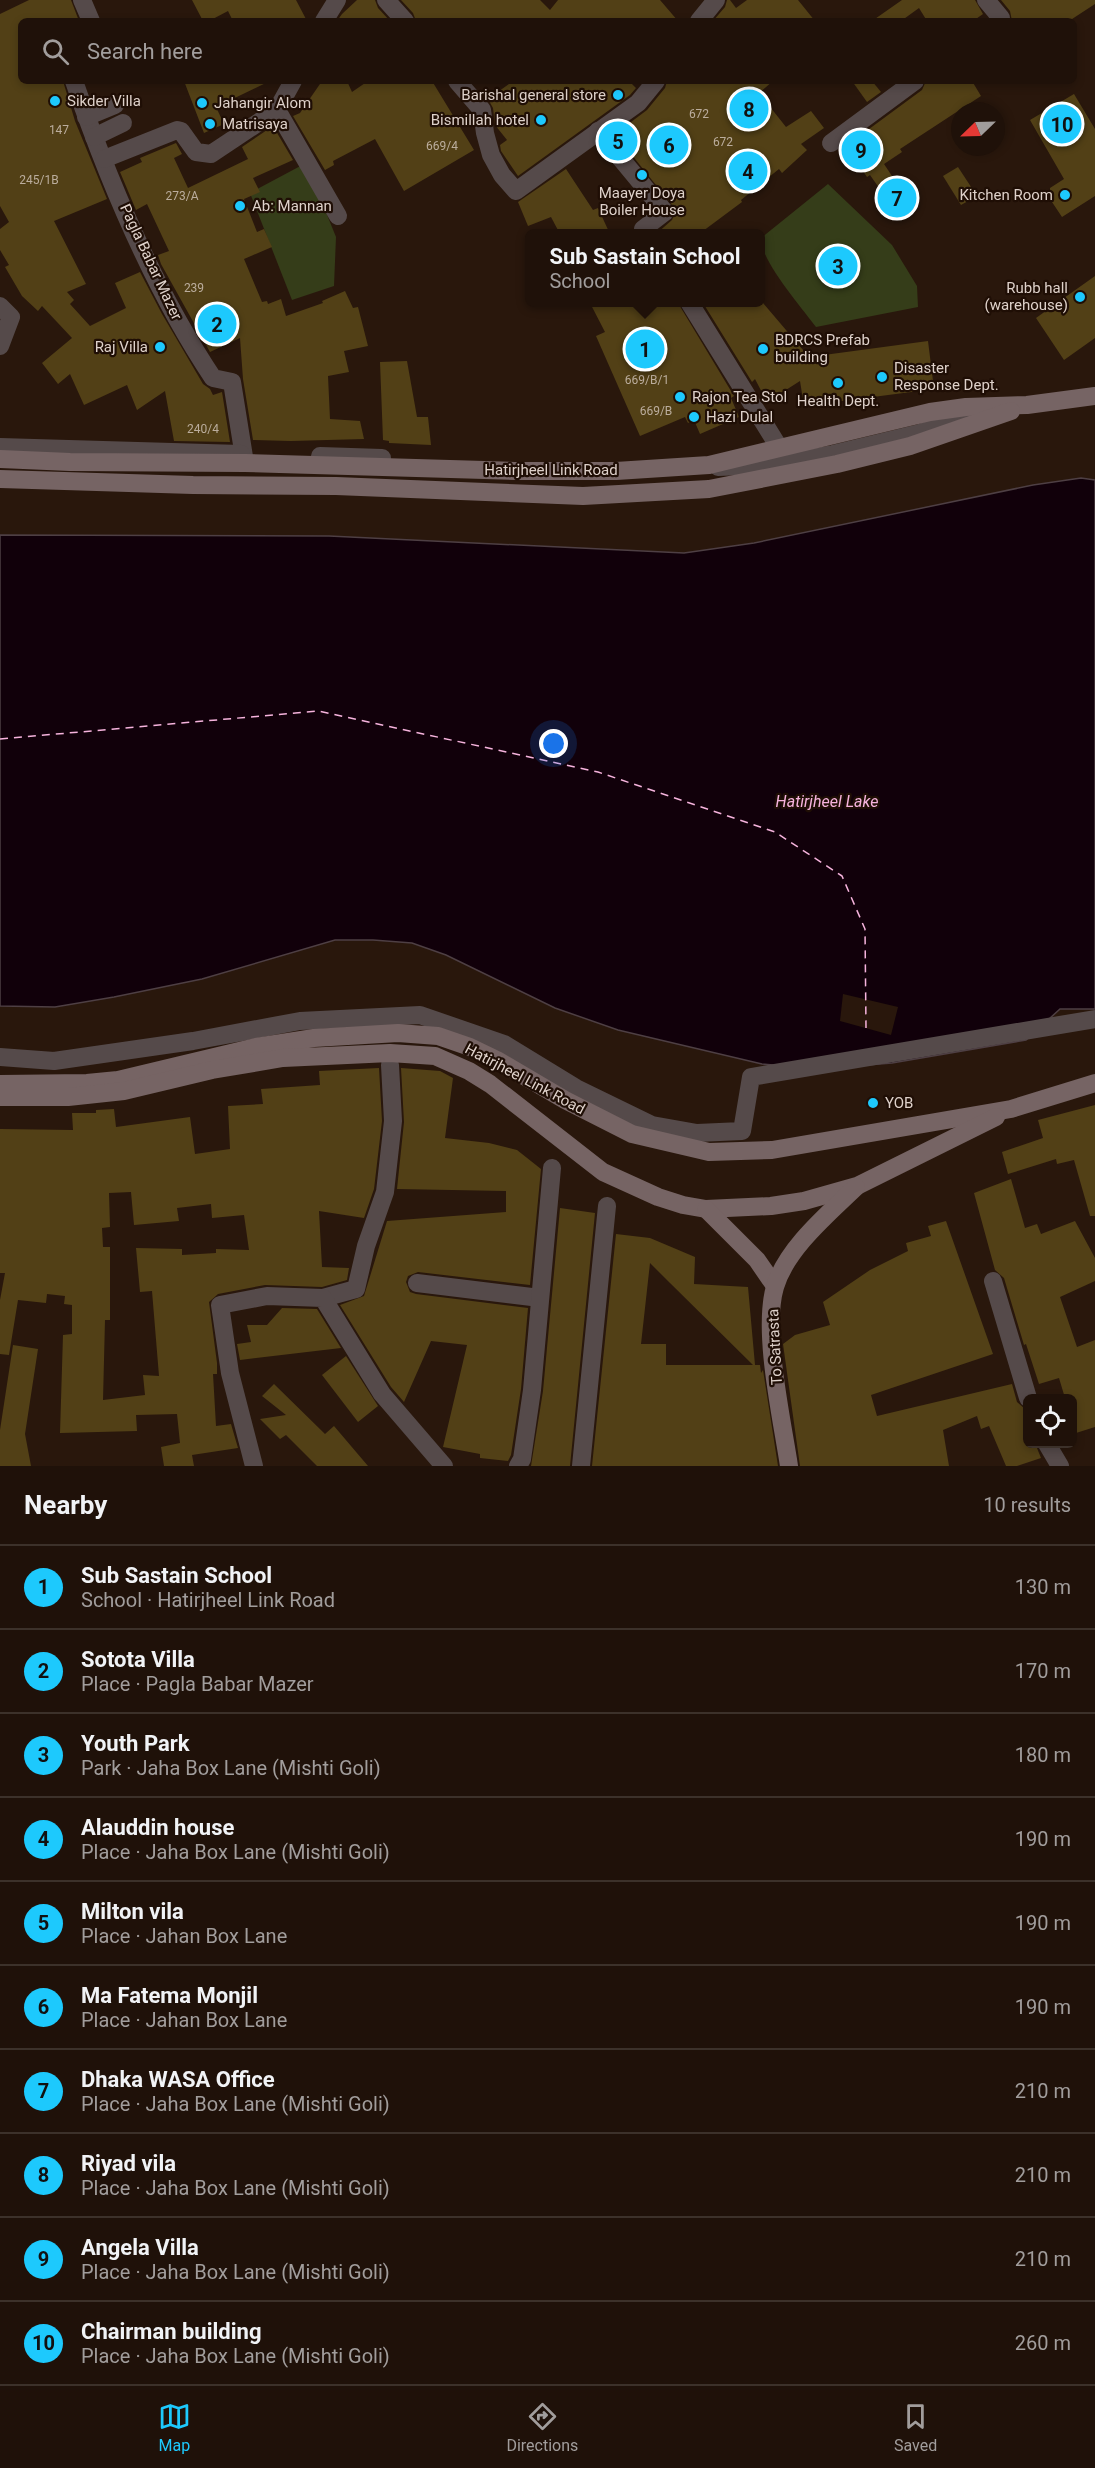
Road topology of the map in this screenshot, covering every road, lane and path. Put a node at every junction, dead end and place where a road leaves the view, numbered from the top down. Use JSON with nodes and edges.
{"nodes":[{"id":1,"x":82,"y":0,"type":"edge"},
{"id":2,"x":337,"y":0,"type":"edge"},
{"id":3,"x":386,"y":0,"type":"edge"},
{"id":4,"x":716,"y":0,"type":"edge"},
{"id":5,"x":986,"y":0,"type":"edge"},
{"id":6,"x":91,"y":18,"type":"edge"},
{"id":7,"x":326,"y":18,"type":"edge"},
{"id":8,"x":402,"y":18,"type":"edge"},
{"id":9,"x":701,"y":18,"type":"edge"},
{"id":10,"x":1001,"y":18,"type":"edge"},
{"id":11,"x":75,"y":84,"type":"edge"},
{"id":12,"x":291,"y":84,"type":"edge"},
{"id":13,"x":460,"y":84,"type":"edge"},
{"id":14,"x":654,"y":84,"type":"edge"},
{"id":15,"x":911,"y":84,"type":"edge"},
{"id":16,"x":115,"y":105,"type":"dead end"},
{"id":17,"x":277,"y":110,"type":"junction"},
{"id":18,"x":86,"y":117,"type":"junction"},
{"id":19,"x":123,"y":123,"type":"dead end"},
{"id":20,"x":598,"y":131,"type":"junction"},
{"id":21,"x":94,"y":137,"type":"junction"},
{"id":22,"x":831,"y":143,"type":"dead end"},
{"id":23,"x":104,"y":159,"type":"junction"},
{"id":24,"x":338,"y":216,"type":"dead end"},
{"id":25,"x":643,"y":229,"type":"edge"},
{"id":26,"x":0,"y":306,"type":"edge"},
{"id":27,"x":691,"y":307,"type":"edge"},
{"id":28,"x":0,"y":346,"type":"edge"},
{"id":29,"x":1095,"y":396,"type":"edge"},
{"id":30,"x":1062,"y":400,"type":"junction"},
{"id":31,"x":1027,"y":405,"type":"junction"},
{"id":32,"x":1095,"y":407,"type":"edge"},
{"id":33,"x":0,"y":447,"type":"edge"},
{"id":34,"x":780,"y":449,"type":"junction"},
{"id":35,"x":0,"y":459,"type":"edge"},
{"id":36,"x":245,"y":463,"type":"junction"},
{"id":37,"x":0,"y":479,"type":"edge"},
{"id":38,"x":1095,"y":1019,"type":"edge"},
{"id":39,"x":342,"y":1045,"type":"junction"},
{"id":40,"x":0,"y":1057,"type":"edge"},
{"id":41,"x":390,"y":1065,"type":"dead end"},
{"id":42,"x":1095,"y":1083,"type":"edge"},
{"id":43,"x":0,"y":1084,"type":"edge"},
{"id":44,"x":0,"y":1097,"type":"edge"},
{"id":45,"x":1011,"y":1109,"type":"junction"},
{"id":46,"x":552,"y":1168,"type":"dead end"},
{"id":47,"x":857,"y":1186,"type":"junction"},
{"id":48,"x":607,"y":1206,"type":"dead end"},
{"id":49,"x":706,"y":1209,"type":"junction"},
{"id":50,"x":993,"y":1281,"type":"dead end"},
{"id":51,"x":417,"y":1283,"type":"dead end"},
{"id":52,"x":775,"y":1286,"type":"junction"},
{"id":53,"x":323,"y":1298,"type":"junction"},
{"id":54,"x":540,"y":1298,"type":"junction"},
{"id":55,"x":1027,"y":1394,"type":"edge"},
{"id":56,"x":1050,"y":1448,"type":"edge"},
{"id":57,"x":521,"y":1465,"type":"edge"},
{"id":58,"x":254,"y":1466,"type":"edge"},
{"id":59,"x":444,"y":1466,"type":"edge"},
{"id":60,"x":581,"y":1466,"type":"edge"},
{"id":61,"x":789,"y":1466,"type":"edge"},
{"id":62,"x":1060,"y":1466,"type":"edge"}],
"edges":[{"from":1,"to":6,"type":"street"},
{"from":2,"to":7,"type":"street"},
{"from":3,"to":8,"type":"street"},
{"from":4,"to":9,"type":"street"},
{"from":5,"to":10,"type":"street"},
{"from":11,"to":18,"type":"street","name":"Pagla Babar Mazer"},
{"from":12,"to":17,"type":"street"},
{"from":13,"to":20,"type":"street"},
{"from":14,"to":20,"type":"street"},
{"from":15,"to":22,"type":"street"},
{"from":16,"to":18,"type":"street"},
{"from":17,"to":23,"type":"street"},
{"from":17,"to":24,"type":"street"},
{"from":18,"to":21,"type":"street","name":"Pagla Babar Mazer"},
{"from":19,"to":21,"type":"street"},
{"from":20,"to":25,"type":"street"},
{"from":21,"to":23,"type":"street","name":"Pagla Babar Mazer"},
{"from":23,"to":36,"type":"street","name":"Pagla Babar Mazer"},
{"from":26,"to":28,"type":"street"},
{"from":27,"to":34,"type":"street"},
{"from":29,"to":30,"type":"main road","name":"Hatirjheel Link Road"},
{"from":30,"to":31,"type":"main road","name":"Hatirjheel Link Road"},
{"from":30,"to":32,"type":"main road"},
{"from":31,"to":34,"type":"main road","name":"Hatirjheel Link Road"},
{"from":31,"to":37,"type":"main road"},
{"from":32,"to":33,"type":"street"},
{"from":34,"to":36,"type":"main road","name":"Hatirjheel Link Road"},
{"from":35,"to":36,"type":"main road","name":"Hatirjheel Link Road"},
{"from":38,"to":40,"type":"street"},
{"from":39,"to":43,"type":"main road","name":"Hatirjheel Link Road"},
{"from":39,"to":44,"type":"main road","name":"Hatirjheel Link Road"},
{"from":39,"to":45,"type":"main road","name":"Hatirjheel Link Road"},
{"from":39,"to":49,"type":"main road","name":"Hatirjheel Link Road"},
{"from":41,"to":53,"type":"street"},
{"from":42,"to":45,"type":"main road","name":"Hatirjheel Link Road"},
{"from":45,"to":47,"type":"main road","name":"Hatirjheel Link Road"},
{"from":46,"to":54,"type":"street"},
{"from":47,"to":49,"type":"main road","name":"Hatirjheel Link Road"},
{"from":47,"to":52,"type":"main road","name":"To Satrasta"},
{"from":48,"to":60,"type":"street"},
{"from":49,"to":52,"type":"main road"},
{"from":50,"to":55,"type":"street"},
{"from":51,"to":54,"type":"street"},
{"from":52,"to":61,"type":"main road","name":"To Satrasta"},
{"from":53,"to":58,"type":"street"},
{"from":53,"to":59,"type":"street"},
{"from":54,"to":57,"type":"street"},
{"from":56,"to":62,"type":"street"}]}
